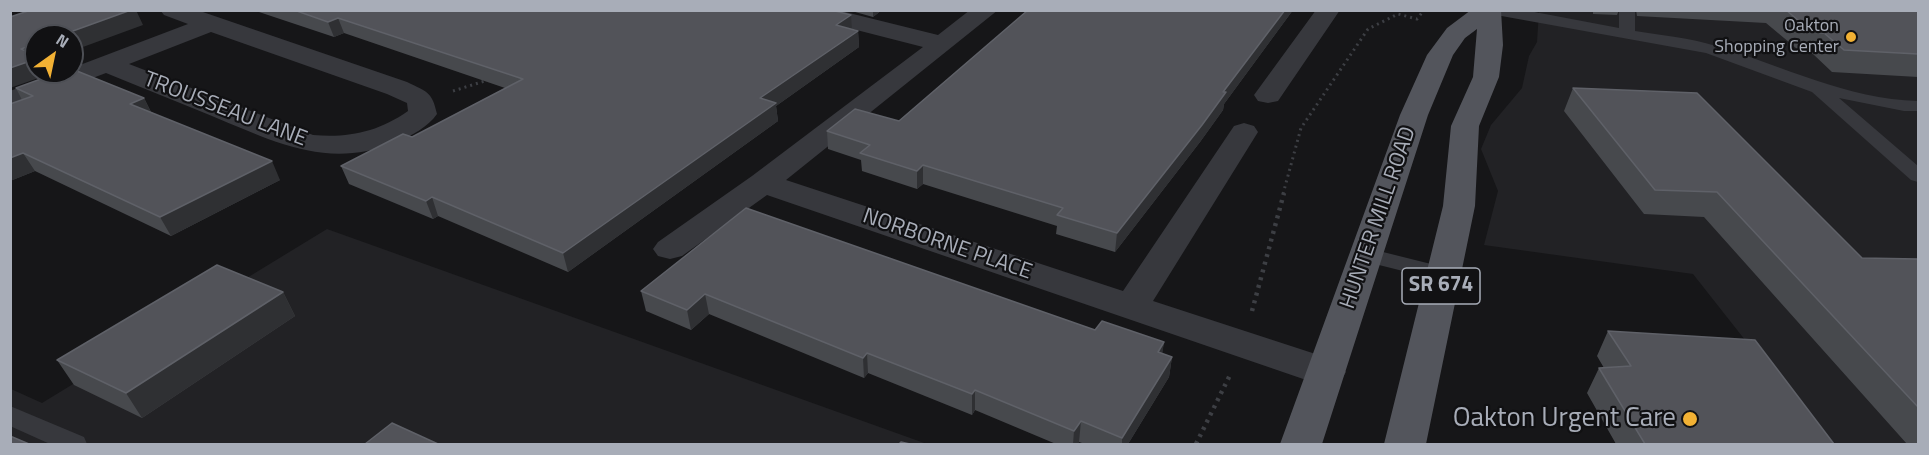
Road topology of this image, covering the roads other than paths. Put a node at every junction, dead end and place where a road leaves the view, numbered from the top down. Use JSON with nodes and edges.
{"nodes":[{"id":1,"x":172,"y":10,"type":"edge"},
{"id":2,"x":807,"y":10,"type":"edge"},
{"id":3,"x":986,"y":10,"type":"edge"},
{"id":4,"x":1328,"y":10,"type":"edge"},
{"id":5,"x":1488,"y":10,"type":"edge"},
{"id":6,"x":1496,"y":10,"type":"edge"},
{"id":7,"x":1627,"y":10,"type":"edge"},
{"id":8,"x":209,"y":24,"type":"junction"},
{"id":9,"x":1627,"y":35,"type":"junction"},
{"id":10,"x":943,"y":44,"type":"junction"},
{"id":11,"x":107,"y":64,"type":"junction"},
{"id":12,"x":1818,"y":88,"type":"junction"},
{"id":13,"x":1268,"y":95,"type":"dead end"},
{"id":14,"x":10,"y":101,"type":"edge"},
{"id":15,"x":1918,"y":106,"type":"edge"},
{"id":16,"x":1244,"y":132,"type":"dead end"},
{"id":17,"x":1918,"y":176,"type":"edge"},
{"id":18,"x":763,"y":183,"type":"junction"},
{"id":19,"x":670,"y":249,"type":"dead end"},
{"id":20,"x":1366,"y":255,"type":"junction"},
{"id":21,"x":1443,"y":274,"type":"junction"},
{"id":22,"x":1131,"y":307,"type":"junction"},
{"id":23,"x":1326,"y":372,"type":"junction"},
{"id":24,"x":10,"y":415,"type":"edge"},
{"id":25,"x":74,"y":444,"type":"edge"},
{"id":26,"x":1301,"y":444,"type":"edge"},
{"id":27,"x":1405,"y":444,"type":"edge"}],
"edges":[{"from":1,"to":8,"type":"street","name":"TROUSSEAU LANE"},
{"from":2,"to":10,"type":"street"},
{"from":3,"to":10,"type":"street"},
{"from":4,"to":13,"type":"street"},
{"from":5,"to":20,"type":"main road","name":"HUNTER MILL ROAD","number":"SR 674"},
{"from":5,"to":21,"type":"main road","name":"HUNTER MILL ROAD","number":"SR 674"},
{"from":6,"to":9,"type":"lane"},
{"from":7,"to":9,"type":"lane"},
{"from":8,"to":11,"type":"street","name":"TROUSSEAU LANE"},
{"from":8,"to":11,"type":"street","name":"TROUSSEAU LANE"},
{"from":9,"to":12,"type":"lane"},
{"from":10,"to":18,"type":"street"},
{"from":11,"to":14,"type":"street","name":"TROUSSEAU LANE"},
{"from":12,"to":15,"type":"lane"},
{"from":12,"to":17,"type":"lane"},
{"from":16,"to":22,"type":"street"},
{"from":18,"to":19,"type":"street"},
{"from":18,"to":22,"type":"street","name":"NORBORNE PLACE"},
{"from":20,"to":21,"type":"lane"},
{"from":20,"to":23,"type":"main road","name":"HUNTER MILL ROAD","number":"SR 674"},
{"from":21,"to":27,"type":"main road","name":"HUNTER MILL ROAD","number":"SR 674"},
{"from":22,"to":23,"type":"street","name":"NORBORNE PLACE"},
{"from":23,"to":26,"type":"main road","name":"HUNTER MILL ROAD","number":"SR 674"},
{"from":24,"to":25,"type":"lane"}]}
